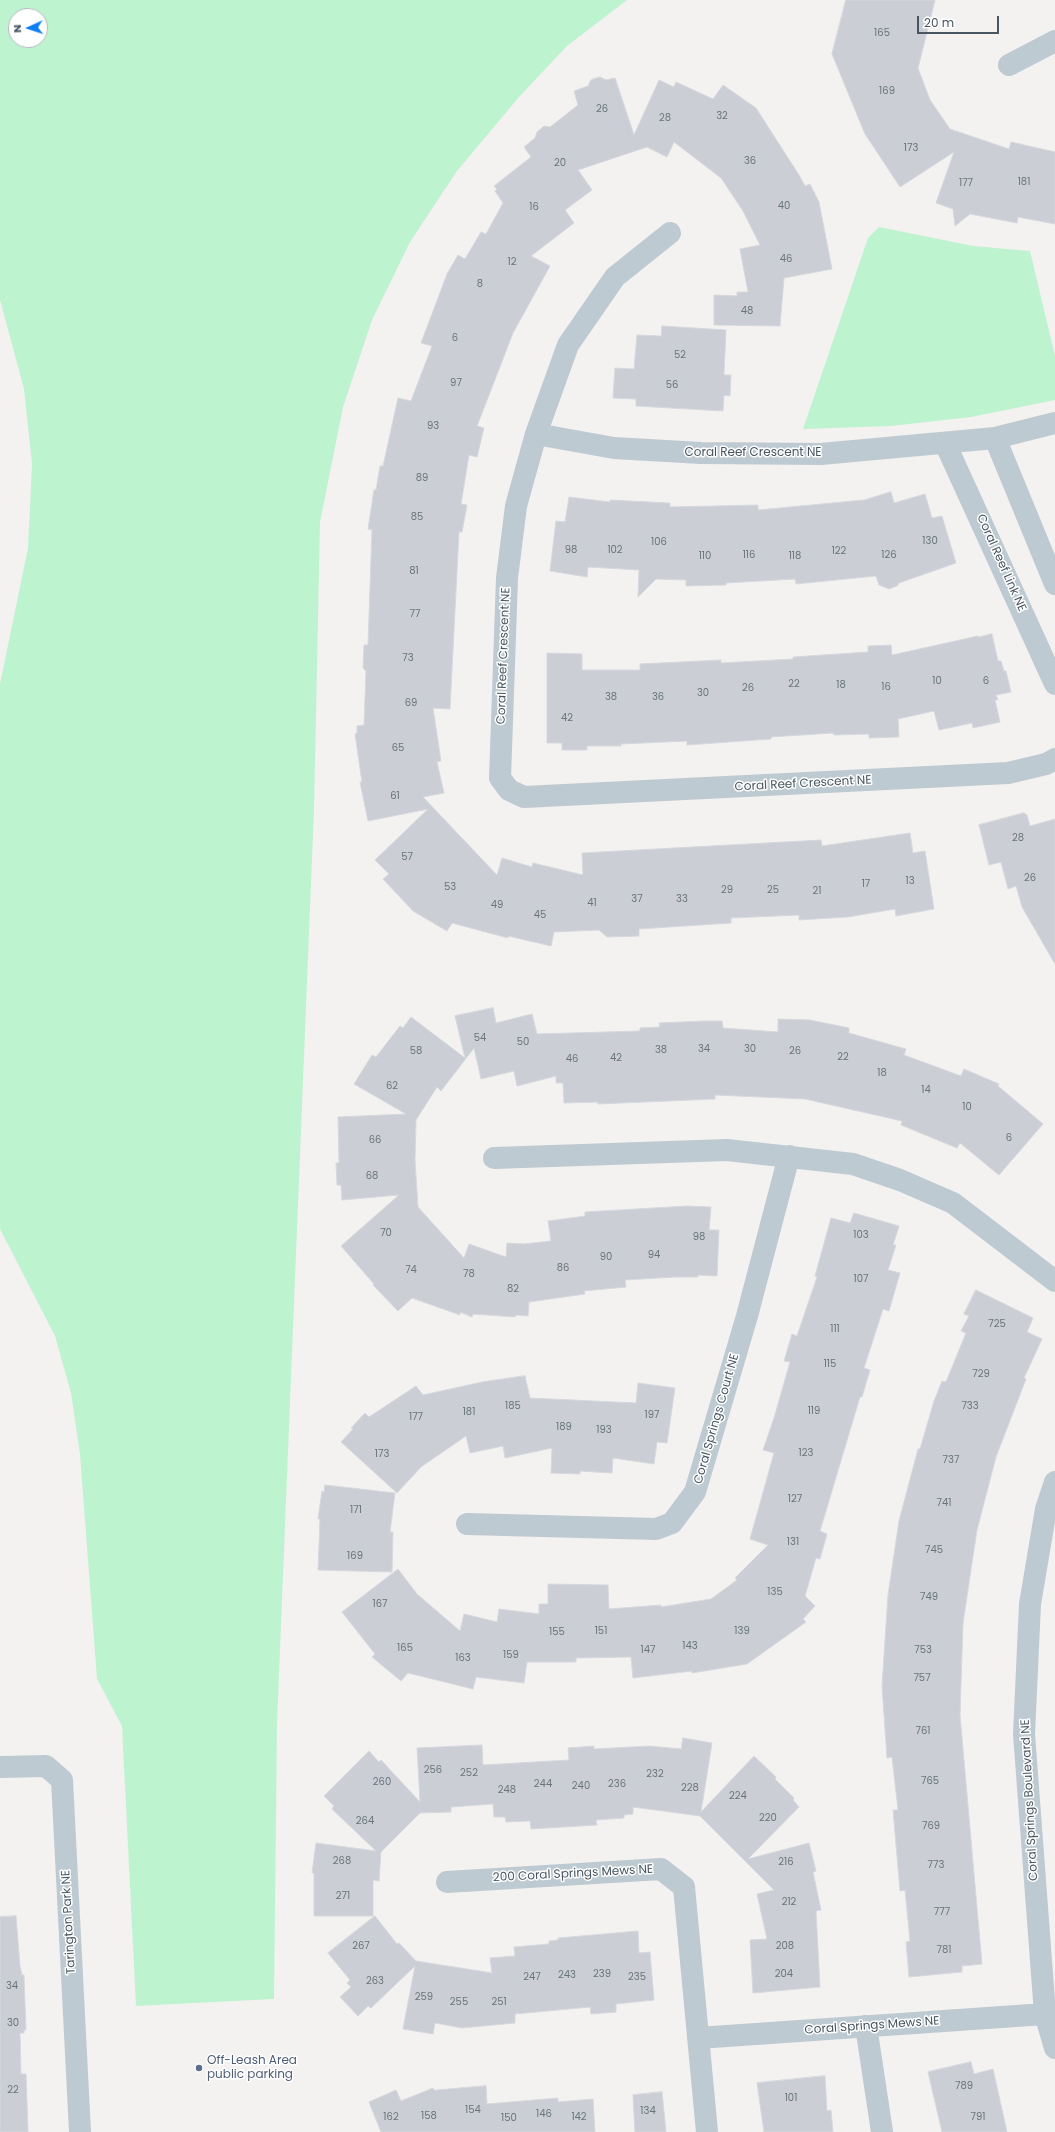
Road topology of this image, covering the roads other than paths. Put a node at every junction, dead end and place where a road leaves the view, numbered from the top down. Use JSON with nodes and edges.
{"nodes":[{"id":1,"x":1055,"y":41,"type":"edge"},
{"id":2,"x":1009,"y":65,"type":"dead end"},
{"id":3,"x":670,"y":232,"type":"dead end"},
{"id":4,"x":1055,"y":423,"type":"edge"},
{"id":5,"x":536,"y":434,"type":"junction"},
{"id":6,"x":995,"y":438,"type":"junction"},
{"id":7,"x":945,"y":442,"type":"junction"},
{"id":8,"x":1055,"y":584,"type":"edge"},
{"id":9,"x":1055,"y":684,"type":"edge"},
{"id":10,"x":1055,"y":759,"type":"edge"},
{"id":11,"x":789,"y":1156,"type":"junction"},
{"id":12,"x":494,"y":1158,"type":"dead end"},
{"id":13,"x":1055,"y":1281,"type":"edge"},
{"id":14,"x":1055,"y":1482,"type":"edge"},
{"id":15,"x":467,"y":1524,"type":"dead end"},
{"id":16,"x":0,"y":1767,"type":"edge"},
{"id":17,"x":447,"y":1882,"type":"dead end"},
{"id":18,"x":1046,"y":2014,"type":"junction"},
{"id":19,"x":866,"y":2026,"type":"junction"},
{"id":20,"x":698,"y":2038,"type":"junction"},
{"id":21,"x":1055,"y":2048,"type":"edge"},
{"id":22,"x":80,"y":2132,"type":"edge"},
{"id":23,"x":707,"y":2132,"type":"edge"},
{"id":24,"x":882,"y":2132,"type":"edge"}],
"edges":[{"from":1,"to":2,"type":"street"},
{"from":3,"to":5,"type":"street"},
{"from":4,"to":6,"type":"street","name":"Coral Reef Crescent NE"},
{"from":5,"to":7,"type":"street","name":"Coral Reef Crescent NE"},
{"from":5,"to":10,"type":"street","name":"Coral Reef Crescent NE"},
{"from":6,"to":7,"type":"street","name":"Coral Reef Crescent NE"},
{"from":6,"to":8,"type":"street"},
{"from":7,"to":9,"type":"street","name":"Coral Reef Link NE"},
{"from":11,"to":12,"type":"street"},
{"from":11,"to":13,"type":"street"},
{"from":11,"to":15,"type":"street","name":"Coral Springs Court NE"},
{"from":14,"to":18,"type":"street","name":"Coral Springs Boulevard NE"},
{"from":16,"to":22,"type":"street","name":"Tarington Park NE"},
{"from":17,"to":20,"type":"street","name":"200 Coral Springs Mews NE"},
{"from":18,"to":19,"type":"street","name":"Coral Springs Mews NE"},
{"from":18,"to":21,"type":"street","name":"Coral Springs Boulevard NE"},
{"from":19,"to":20,"type":"street","name":"Coral Springs Mews NE"},
{"from":19,"to":24,"type":"street"},
{"from":20,"to":23,"type":"street","name":"200 Coral Springs Mews NE"}]}
